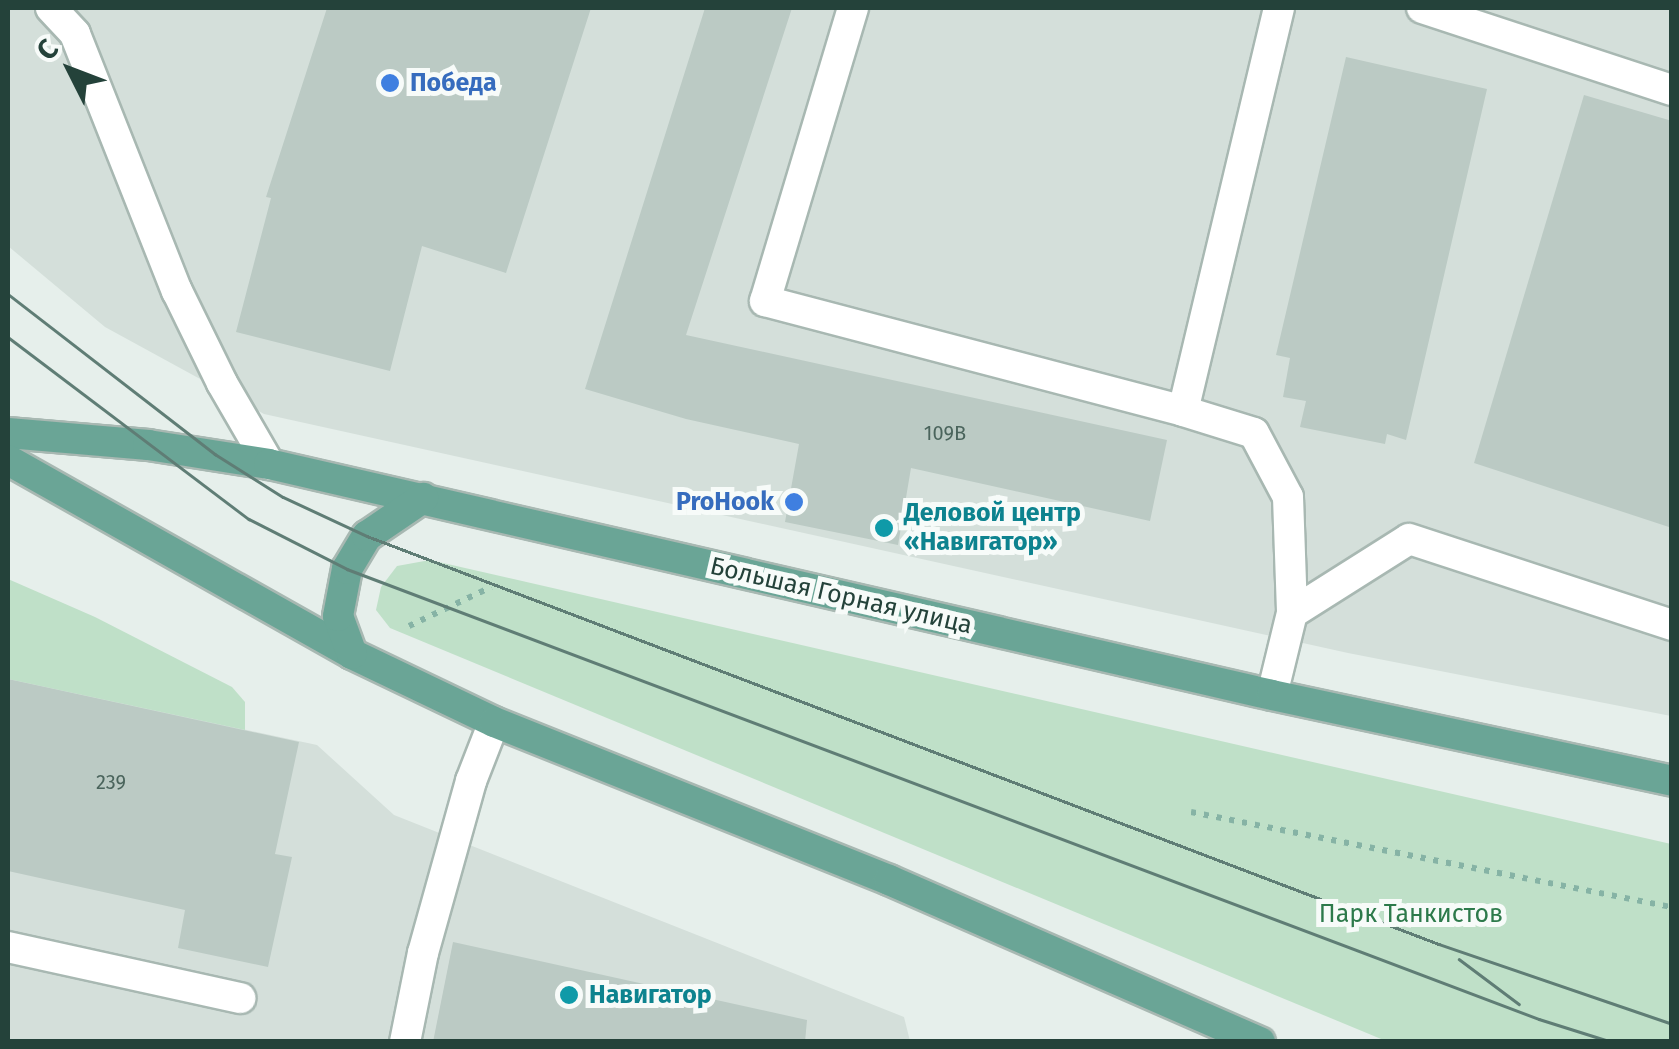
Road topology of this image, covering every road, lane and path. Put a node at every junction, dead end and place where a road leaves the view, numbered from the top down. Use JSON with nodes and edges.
{"nodes":[{"id":1,"x":51,"y":8,"type":"edge"},
{"id":2,"x":853,"y":8,"type":"edge"},
{"id":3,"x":1279,"y":8,"type":"edge"},
{"id":4,"x":1422,"y":8,"type":"edge"},
{"id":5,"x":1672,"y":90,"type":"edge"},
{"id":6,"x":1184,"y":411,"type":"junction"},
{"id":7,"x":8,"y":433,"type":"edge"},
{"id":8,"x":8,"y":460,"type":"edge"},
{"id":9,"x":269,"y":464,"type":"junction"},
{"id":10,"x":423,"y":498,"type":"junction"},
{"id":11,"x":491,"y":587,"type":"dead end"},
{"id":12,"x":1292,"y":613,"type":"junction"},
{"id":13,"x":1672,"y":625,"type":"edge"},
{"id":14,"x":409,"y":626,"type":"dead end"},
{"id":15,"x":352,"y":654,"type":"junction"},
{"id":16,"x":1272,"y":695,"type":"junction"},
{"id":17,"x":494,"y":722,"type":"junction"},
{"id":18,"x":1672,"y":782,"type":"edge"},
{"id":19,"x":1191,"y":812,"type":"dead end"},
{"id":20,"x":1672,"y":907,"type":"edge"},
{"id":21,"x":8,"y":947,"type":"edge"},
{"id":22,"x":240,"y":998,"type":"dead end"},
{"id":23,"x":405,"y":1042,"type":"edge"},
{"id":24,"x":1260,"y":1042,"type":"edge"}],
"edges":[{"from":1,"to":9,"type":"lane"},
{"from":2,"to":6,"type":"lane"},
{"from":3,"to":6,"type":"lane"},
{"from":4,"to":5,"type":"lane"},
{"from":6,"to":12,"type":"lane"},
{"from":7,"to":9,"type":"main road","name":"Большая Горная улица"},
{"from":8,"to":15,"type":"main road"},
{"from":9,"to":10,"type":"main road","name":"Большая Горная улица"},
{"from":10,"to":15,"type":"main road"},
{"from":10,"to":16,"type":"main road","name":"Большая Горная улица"},
{"from":11,"to":14,"type":"path"},
{"from":12,"to":13,"type":"lane"},
{"from":12,"to":16,"type":"lane"},
{"from":15,"to":17,"type":"main road"},
{"from":16,"to":18,"type":"main road","name":"Большая Горная улица"},
{"from":17,"to":23,"type":"lane"},
{"from":17,"to":24,"type":"main road"},
{"from":19,"to":20,"type":"path"},
{"from":21,"to":22,"type":"lane"}]}
